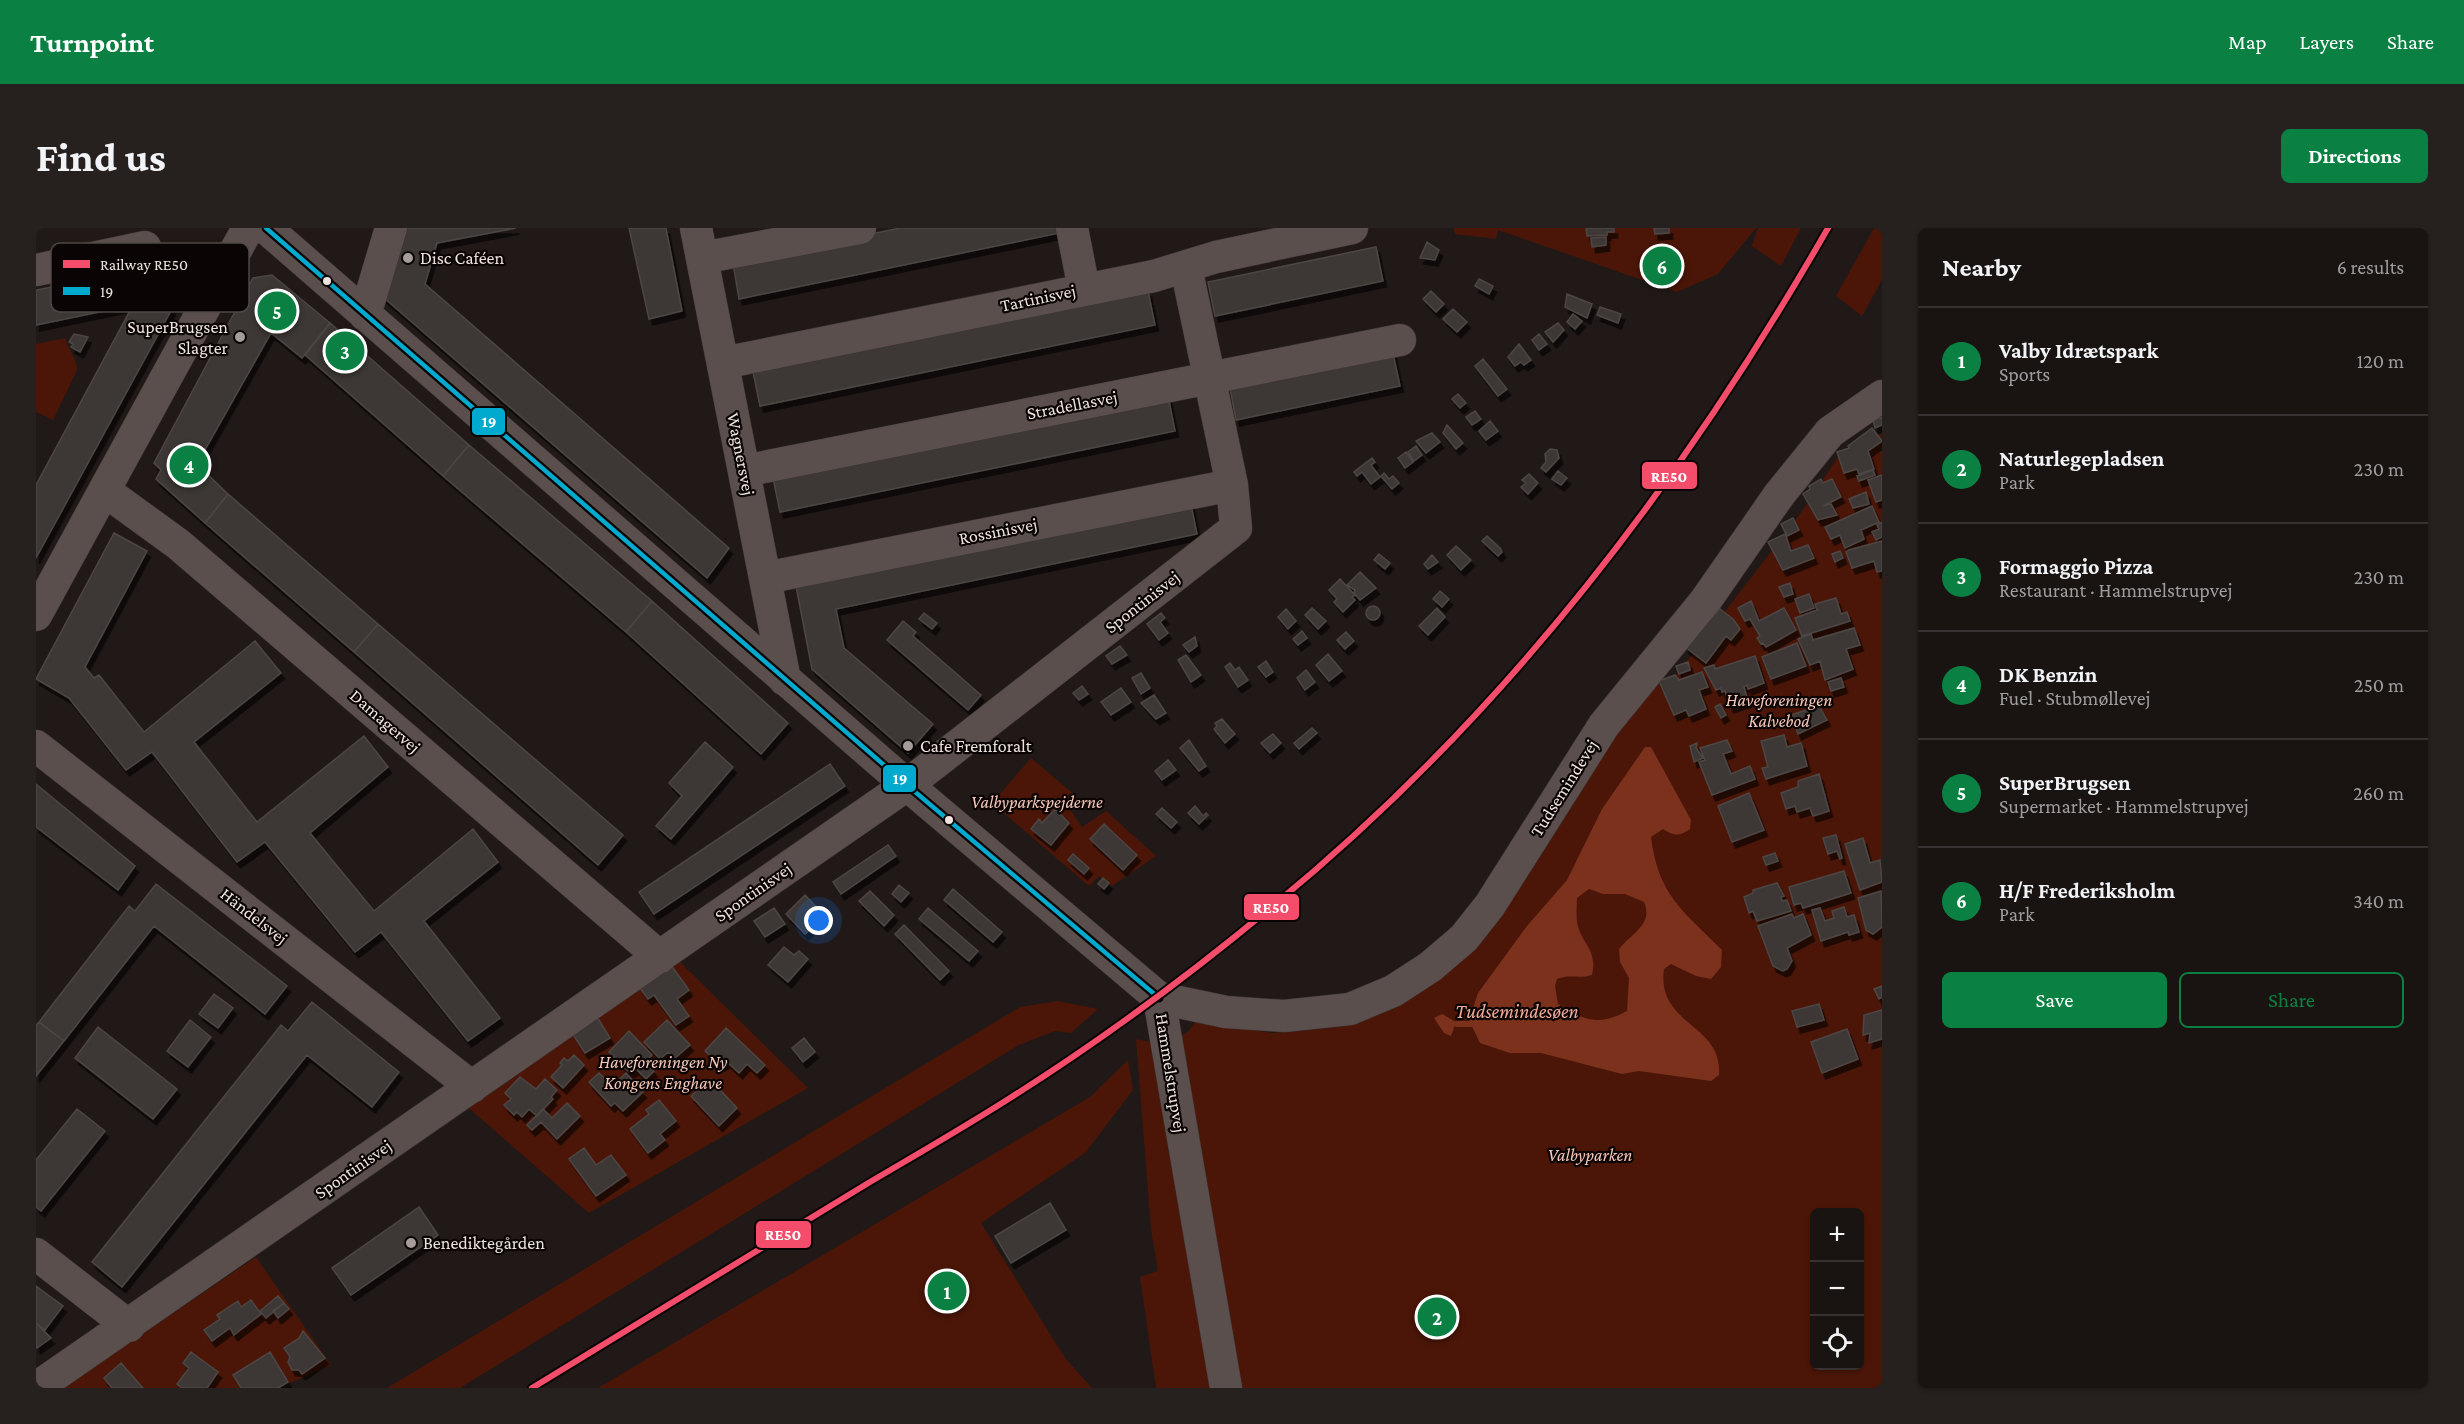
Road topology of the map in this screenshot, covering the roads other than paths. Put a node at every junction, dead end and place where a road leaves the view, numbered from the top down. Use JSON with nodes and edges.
{"nodes":[{"id":1,"x":248,"y":228,"type":"edge"},
{"id":2,"x":266,"y":228,"type":"edge"},
{"id":3,"x":391,"y":228,"type":"edge"},
{"id":4,"x":696,"y":228,"type":"edge"},
{"id":5,"x":860,"y":228,"type":"edge"},
{"id":6,"x":1072,"y":228,"type":"edge"},
{"id":7,"x":1352,"y":228,"type":"edge"},
{"id":8,"x":240,"y":243,"type":"edge"},
{"id":9,"x":702,"y":258,"type":"junction"},
{"id":10,"x":51,"y":267,"type":"edge"},
{"id":11,"x":1186,"y":267,"type":"junction"},
{"id":12,"x":36,"y":270,"type":"edge"},
{"id":13,"x":1084,"y":289,"type":"junction"},
{"id":14,"x":202,"y":312,"type":"edge"},
{"id":15,"x":365,"y":315,"type":"junction"},
{"id":16,"x":1400,"y":340,"type":"dead end"},
{"id":17,"x":723,"y":363,"type":"junction"},
{"id":18,"x":1211,"y":378,"type":"junction"},
{"id":19,"x":1882,"y":396,"type":"edge"},
{"id":20,"x":744,"y":471,"type":"junction"},
{"id":21,"x":1232,"y":485,"type":"junction"},
{"id":22,"x":105,"y":491,"type":"junction"},
{"id":23,"x":765,"y":578,"type":"junction"},
{"id":24,"x":36,"y":615,"type":"edge"},
{"id":25,"x":785,"y":680,"type":"junction"},
{"id":26,"x":36,"y":746,"type":"edge"},
{"id":27,"x":908,"y":785,"type":"junction"},
{"id":28,"x":660,"y":957,"type":"junction"},
{"id":29,"x":1159,"y":998,"type":"junction"},
{"id":30,"x":472,"y":1087,"type":"junction"},
{"id":31,"x":36,"y":1254,"type":"edge"},
{"id":32,"x":129,"y":1326,"type":"junction"},
{"id":33,"x":36,"y":1388,"type":"edge"},
{"id":34,"x":1226,"y":1388,"type":"edge"}],
"edges":[{"from":1,"to":8,"type":"street"},
{"from":2,"to":15,"type":"street","name":"Hammelstrupvej"},
{"from":3,"to":15,"type":"street"},
{"from":4,"to":9,"type":"street","name":"Wagnersvej"},
{"from":5,"to":9,"type":"street"},
{"from":6,"to":13,"type":"street"},
{"from":7,"to":11,"type":"street","name":"Tartinisvej"},
{"from":9,"to":17,"type":"street","name":"Wagnersvej"},
{"from":10,"to":12,"type":"street"},
{"from":11,"to":13,"type":"street","name":"Tartinisvej"},
{"from":11,"to":18,"type":"street","name":"Spontinisvej"},
{"from":13,"to":17,"type":"street","name":"Tartinisvej"},
{"from":14,"to":22,"type":"street"},
{"from":15,"to":25,"type":"street","name":"Hammelstrupvej"},
{"from":16,"to":18,"type":"street","name":"Stradellasvej"},
{"from":17,"to":20,"type":"street","name":"Wagnersvej"},
{"from":18,"to":20,"type":"street","name":"Stradellasvej"},
{"from":18,"to":21,"type":"street","name":"Spontinisvej"},
{"from":19,"to":29,"type":"street","name":"Tudsemindevej"},
{"from":20,"to":23,"type":"street","name":"Wagnersvej"},
{"from":21,"to":23,"type":"street","name":"Rossinisvej"},
{"from":21,"to":27,"type":"street","name":"Spontinisvej"},
{"from":22,"to":24,"type":"street"},
{"from":22,"to":28,"type":"street","name":"Damagervej"},
{"from":23,"to":25,"type":"street","name":"Wagnersvej"},
{"from":25,"to":27,"type":"street","name":"Hammelstrupvej"},
{"from":26,"to":30,"type":"street","name":"Händelsvej"},
{"from":27,"to":28,"type":"street","name":"Spontinisvej"},
{"from":27,"to":29,"type":"street","name":"Hammelstrupvej"},
{"from":28,"to":30,"type":"street","name":"Spontinisvej"},
{"from":29,"to":34,"type":"street","name":"Hammelstrupvej"},
{"from":30,"to":32,"type":"street","name":"Spontinisvej"},
{"from":31,"to":32,"type":"street"},
{"from":32,"to":33,"type":"street","name":"Spontinisvej"}]}
